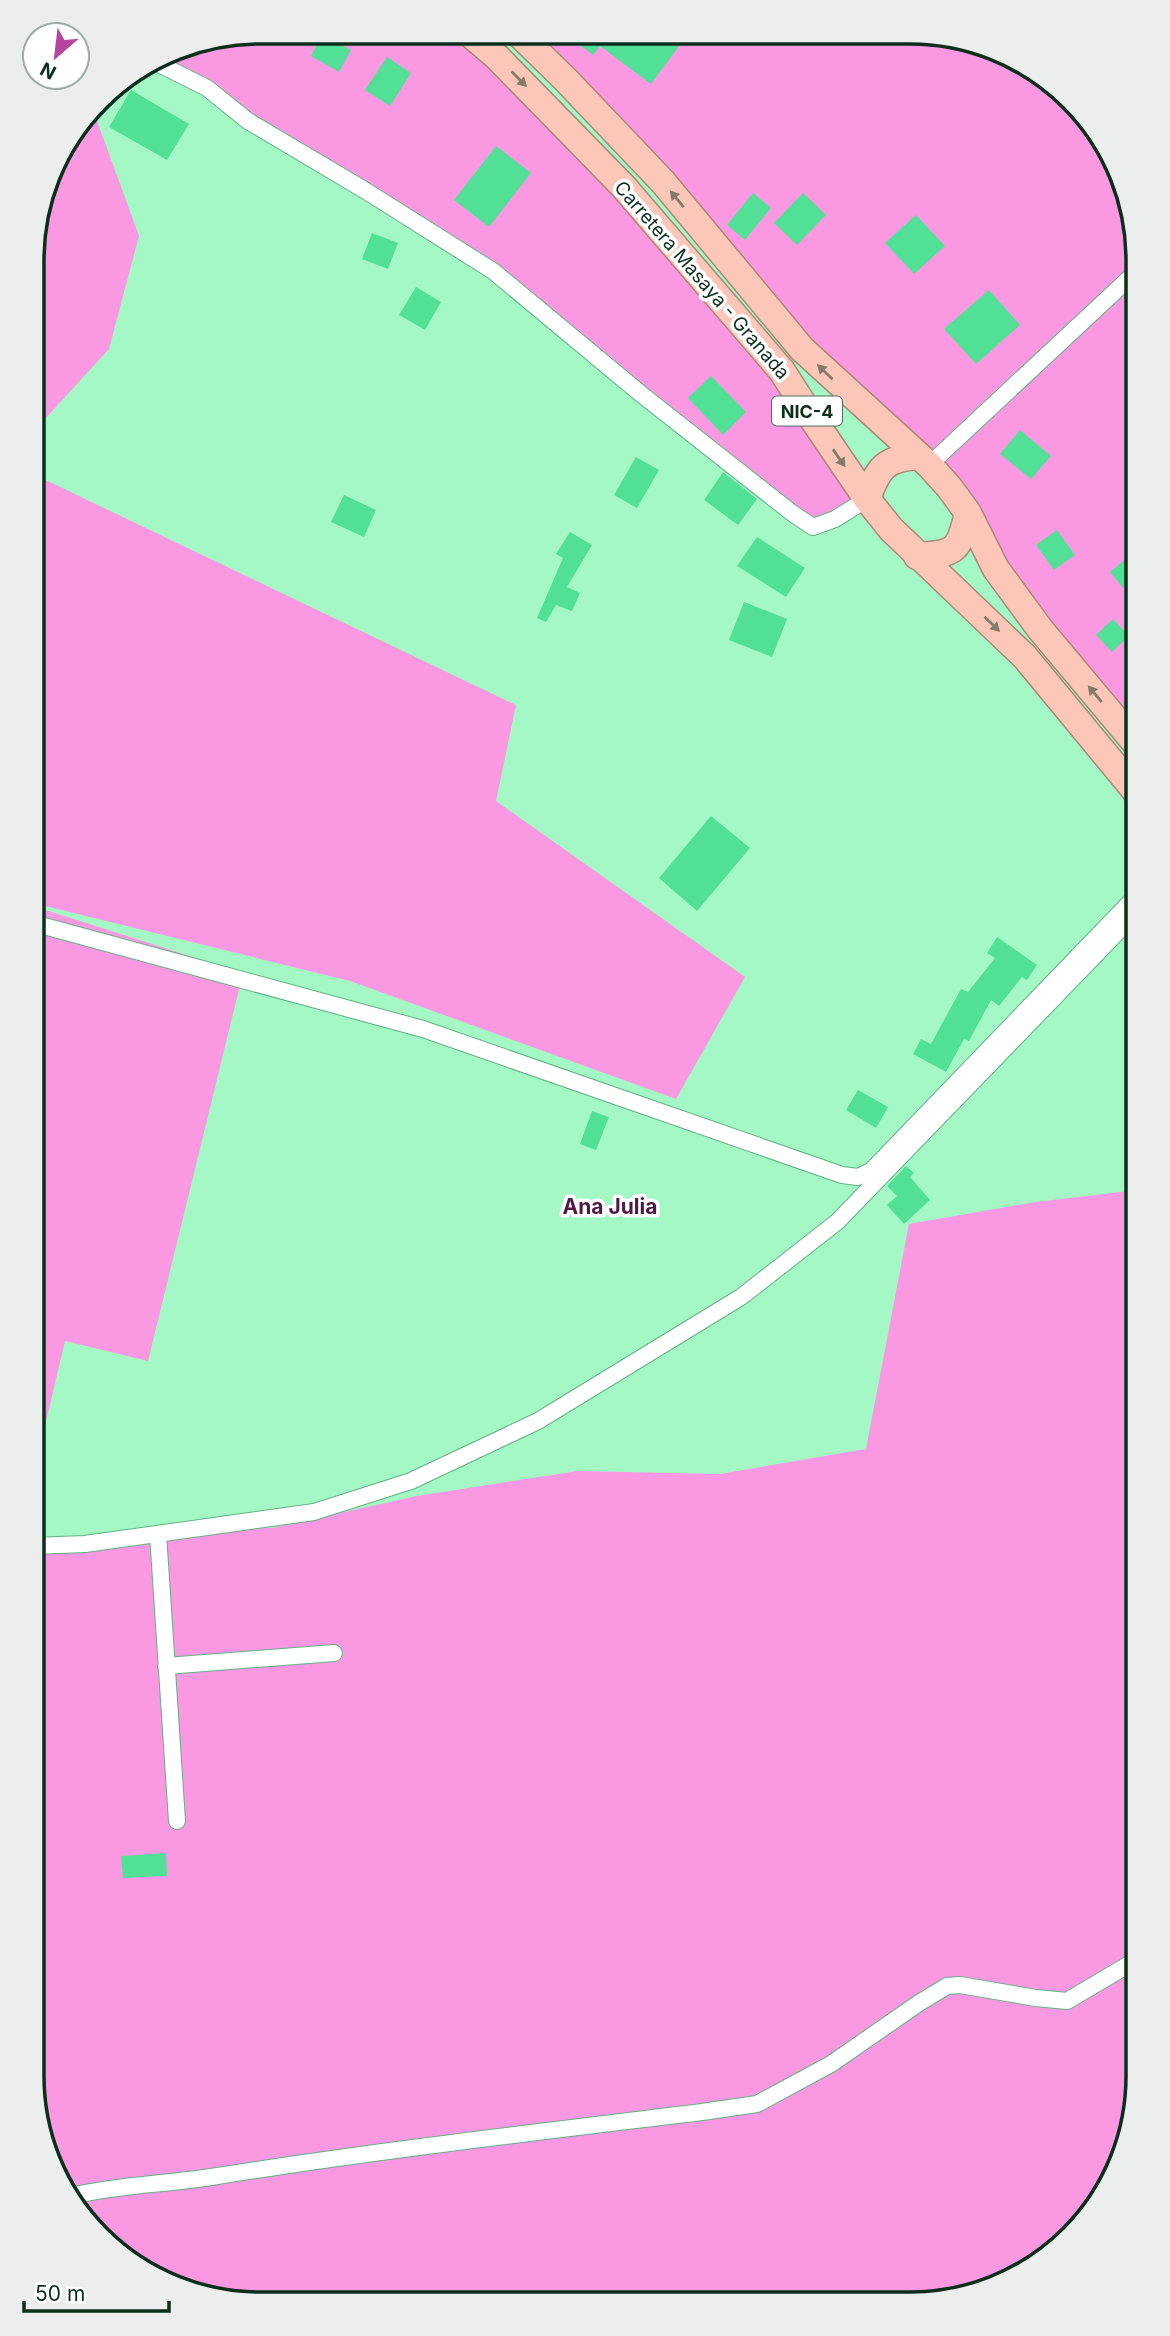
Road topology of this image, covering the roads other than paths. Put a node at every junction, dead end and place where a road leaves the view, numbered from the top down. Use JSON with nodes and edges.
{"nodes":[{"id":1,"x":482,"y":44,"type":"edge"},
{"id":2,"x":529,"y":44,"type":"edge"},
{"id":3,"x":163,"y":66,"type":"edge"},
{"id":4,"x":1126,"y":281,"type":"edge"},
{"id":5,"x":924,"y":460,"type":"junction"},
{"id":6,"x":867,"y":499,"type":"junction"},
{"id":7,"x":968,"y":513,"type":"junction"},
{"id":8,"x":917,"y":556,"type":"junction"},
{"id":9,"x":1126,"y":733,"type":"edge"},
{"id":10,"x":1126,"y":779,"type":"edge"},
{"id":11,"x":1126,"y":906,"type":"edge"},
{"id":12,"x":1126,"y":923,"type":"edge"},
{"id":13,"x":44,"y":926,"type":"edge"},
{"id":14,"x":158,"y":1534,"type":"junction"},
{"id":15,"x":44,"y":1546,"type":"edge"},
{"id":16,"x":334,"y":1653,"type":"dead end"},
{"id":17,"x":166,"y":1666,"type":"junction"},
{"id":18,"x":177,"y":1821,"type":"dead end"},
{"id":19,"x":1126,"y":1966,"type":"edge"},
{"id":20,"x":79,"y":2194,"type":"edge"}],
"edges":[{"from":1,"to":6,"type":"highway","name":"Carretera Masaya - Granada","number":"NIC-4","one_way":true},
{"from":5,"to":2,"type":"highway","name":"Carretera Masaya - Granada","number":"NIC-4","one_way":true},
{"from":3,"to":6,"type":"street"},
{"from":4,"to":5,"type":"street"},
{"from":5,"to":6,"type":"highway"},
{"from":5,"to":7,"type":"highway","name":"Carretera Masaya - Granada","number":"NIC-4"},
{"from":6,"to":8,"type":"highway","name":"Carretera Masaya - Granada","number":"NIC-4"},
{"from":7,"to":8,"type":"highway"},
{"from":9,"to":7,"type":"highway","name":"Carretera Masaya - Granada","number":"NIC-4","one_way":true},
{"from":8,"to":10,"type":"highway","name":"Carretera Masaya - Granada","number":"NIC-4","one_way":true},
{"from":11,"to":13,"type":"street"},
{"from":12,"to":14,"type":"street"},
{"from":14,"to":15,"type":"street"},
{"from":14,"to":17,"type":"street"},
{"from":16,"to":17,"type":"street"},
{"from":17,"to":18,"type":"street"},
{"from":19,"to":20,"type":"street"}]}
